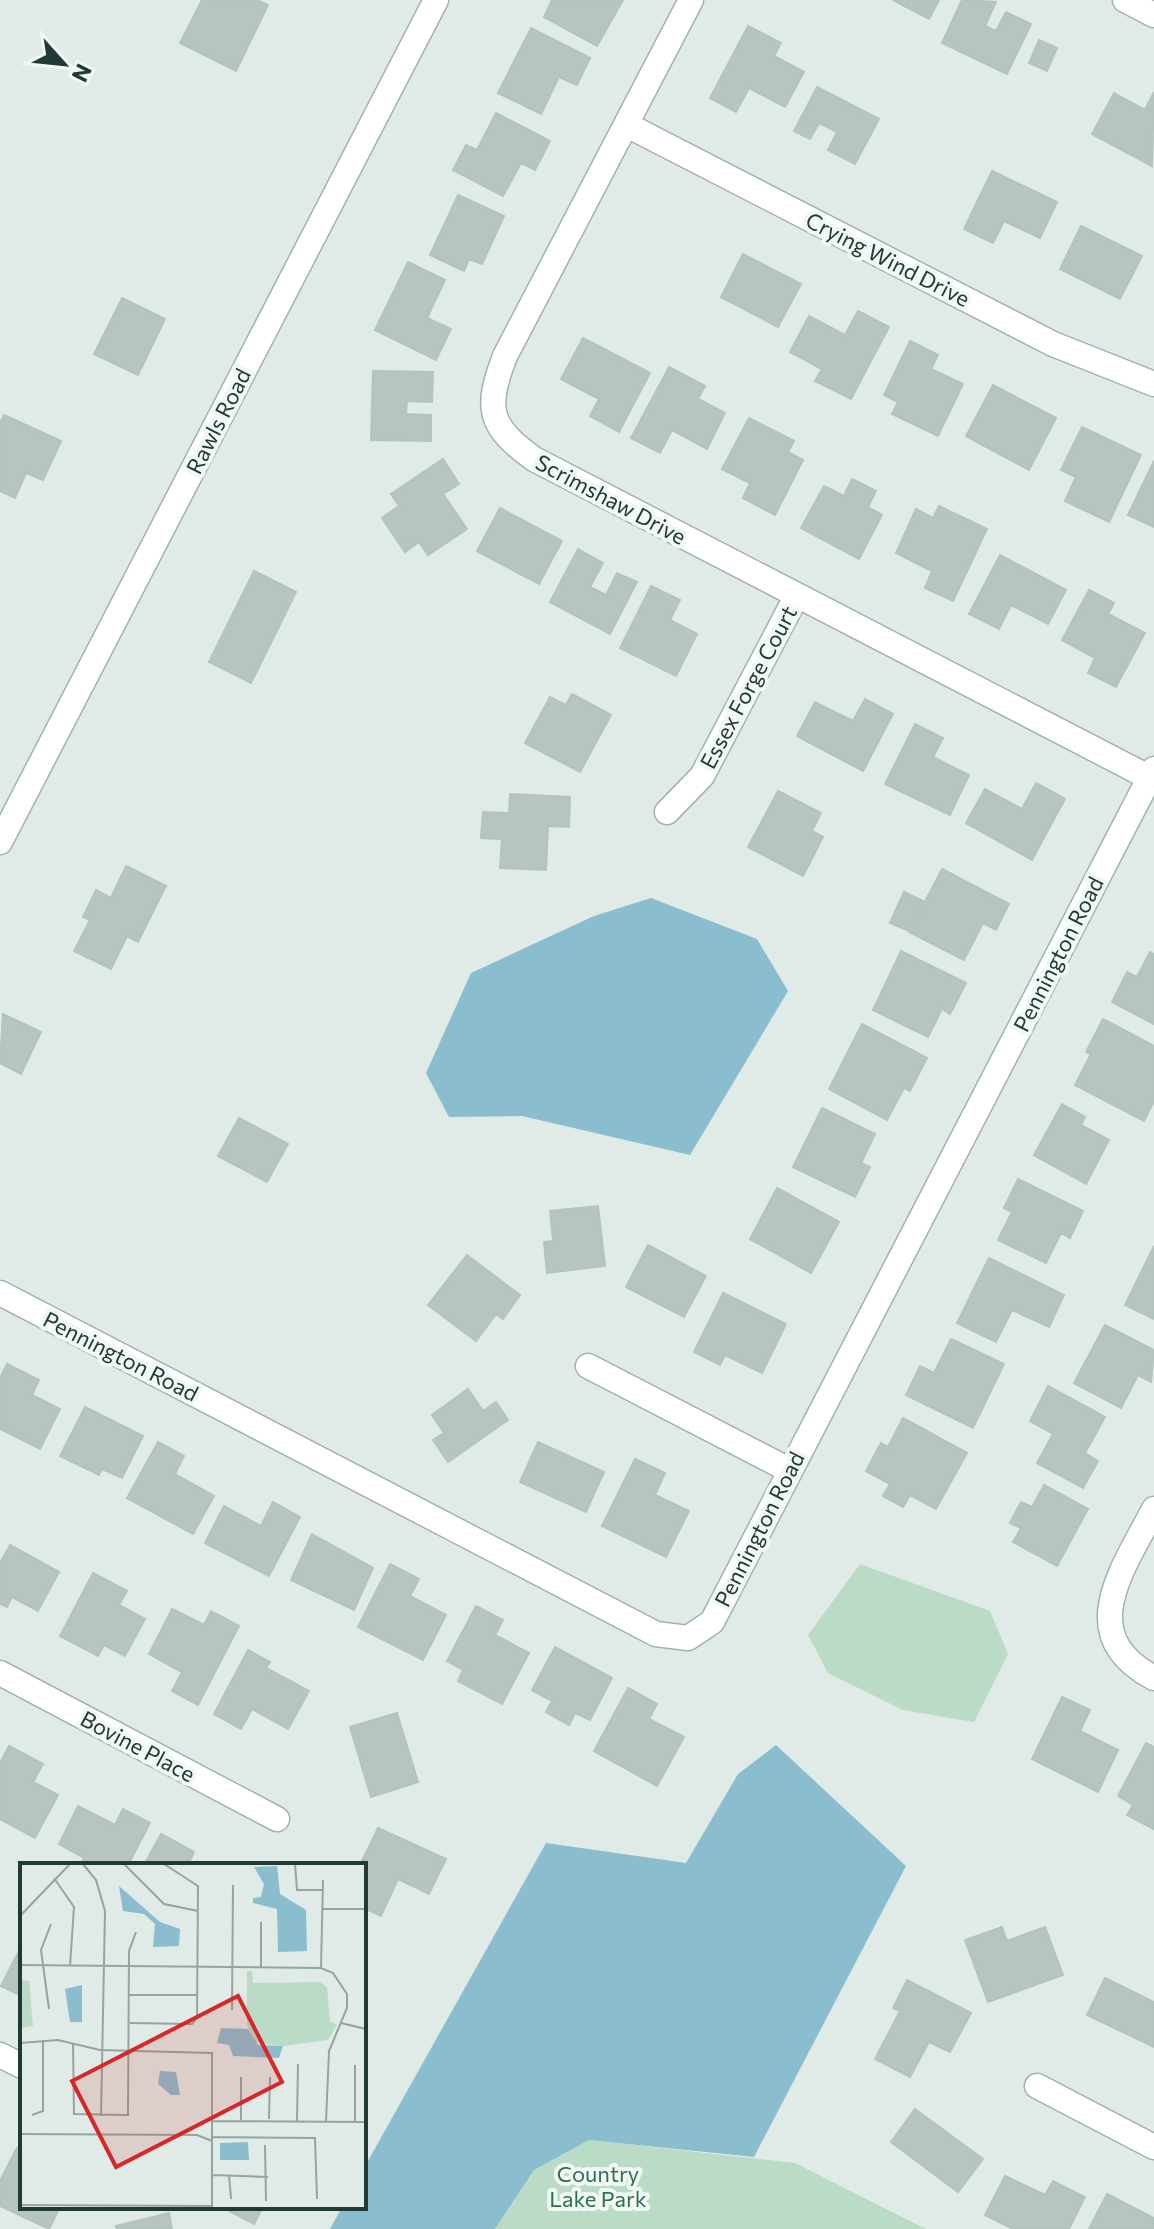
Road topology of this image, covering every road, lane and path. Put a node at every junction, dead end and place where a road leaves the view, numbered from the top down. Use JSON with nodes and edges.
{"nodes":[{"id":1,"x":436,"y":0,"type":"edge"},
{"id":2,"x":691,"y":0,"type":"edge"},
{"id":3,"x":1125,"y":0,"type":"edge"},
{"id":4,"x":1154,"y":15,"type":"edge"},
{"id":5,"x":627,"y":125,"type":"junction"},
{"id":6,"x":1154,"y":384,"type":"edge"},
{"id":7,"x":796,"y":597,"type":"junction"},
{"id":8,"x":1153,"y":775,"type":"edge"},
{"id":9,"x":667,"y":812,"type":"dead end"},
{"id":10,"x":0,"y":842,"type":"edge"},
{"id":11,"x":0,"y":1293,"type":"edge"},
{"id":12,"x":588,"y":1366,"type":"dead end"},
{"id":13,"x":789,"y":1470,"type":"junction"},
{"id":14,"x":1154,"y":1509,"type":"edge"},
{"id":15,"x":0,"y":1673,"type":"edge"},
{"id":16,"x":1154,"y":1678,"type":"edge"},
{"id":17,"x":277,"y":1819,"type":"dead end"},
{"id":18,"x":0,"y":2055,"type":"edge"},
{"id":19,"x":20,"y":2065,"type":"edge"},
{"id":20,"x":1037,"y":2086,"type":"dead end"},
{"id":21,"x":1154,"y":2147,"type":"edge"}],
"edges":[{"from":1,"to":10,"type":"street","name":"Rawls Road"},
{"from":2,"to":5,"type":"street","name":"Scrimshaw Drive"},
{"from":3,"to":4,"type":"street"},
{"from":5,"to":6,"type":"street","name":"Crying Wind Drive"},
{"from":5,"to":7,"type":"street","name":"Scrimshaw Drive"},
{"from":7,"to":8,"type":"street","name":"Scrimshaw Drive"},
{"from":7,"to":9,"type":"street","name":"Essex Forge Court"},
{"from":8,"to":13,"type":"street","name":"Pennington Road"},
{"from":11,"to":13,"type":"street","name":"Pennington Road"},
{"from":12,"to":13,"type":"street"},
{"from":14,"to":16,"type":"street"},
{"from":15,"to":17,"type":"street","name":"Bovine Place"},
{"from":18,"to":19,"type":"street"},
{"from":20,"to":21,"type":"street"}]}
